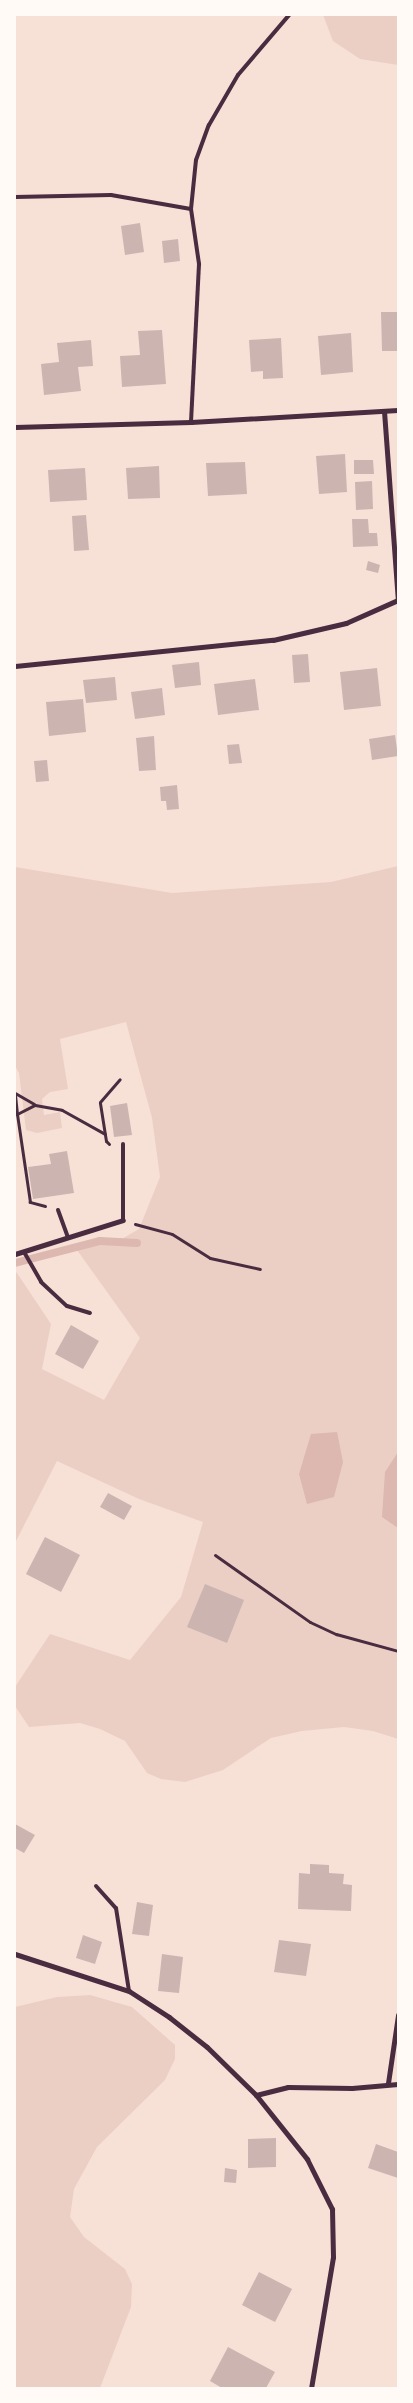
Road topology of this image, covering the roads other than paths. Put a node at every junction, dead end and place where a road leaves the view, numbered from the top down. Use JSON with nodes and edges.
{"nodes":[{"id":1,"x":288,"y":15,"type":"edge"},
{"id":2,"x":15,"y":197,"type":"edge"},
{"id":3,"x":191,"y":209,"type":"junction"},
{"id":4,"x":398,"y":410,"type":"edge"},
{"id":5,"x":384,"y":411,"type":"junction"},
{"id":6,"x":191,"y":422,"type":"junction"},
{"id":7,"x":15,"y":427,"type":"edge"},
{"id":8,"x":398,"y":600,"type":"edge"},
{"id":9,"x":15,"y":666,"type":"edge"},
{"id":10,"x":124,"y":1144,"type":"dead end"},
{"id":11,"x":58,"y":1210,"type":"road end"},
{"id":12,"x":122,"y":1220,"type":"joint"},
{"id":13,"x":68,"y":1236,"type":"junction"},
{"id":14,"x":24,"y":1252,"type":"junction"},
{"id":15,"x":15,"y":1254,"type":"edge"},
{"id":16,"x":90,"y":1313,"type":"dead end"},
{"id":17,"x":96,"y":1886,"type":"dead end"},
{"id":18,"x":15,"y":1954,"type":"edge"},
{"id":19,"x":129,"y":1991,"type":"junction"},
{"id":20,"x":398,"y":2015,"type":"edge"},
{"id":21,"x":388,"y":2083,"type":"junction"},
{"id":22,"x":398,"y":2084,"type":"edge"},
{"id":23,"x":256,"y":2095,"type":"junction"},
{"id":24,"x":311,"y":2388,"type":"edge"}],
"edges":[{"from":1,"to":3,"type":"lane"},
{"from":2,"to":3,"type":"lane"},
{"from":3,"to":6,"type":"lane"},
{"from":4,"to":5,"type":"street"},
{"from":5,"to":6,"type":"street"},
{"from":5,"to":8,"type":"street"},
{"from":6,"to":7,"type":"street"},
{"from":8,"to":9,"type":"street"},
{"from":10,"to":12,"type":"lane"},
{"from":11,"to":13,"type":"lane"},
{"from":12,"to":13,"type":"street"},
{"from":13,"to":14,"type":"street"},
{"from":14,"to":15,"type":"street"},
{"from":14,"to":16,"type":"lane"},
{"from":17,"to":19,"type":"lane"},
{"from":18,"to":19,"type":"street"},
{"from":19,"to":23,"type":"street"},
{"from":20,"to":21,"type":"street"},
{"from":21,"to":22,"type":"street"},
{"from":21,"to":23,"type":"street"},
{"from":23,"to":24,"type":"street"}]}
